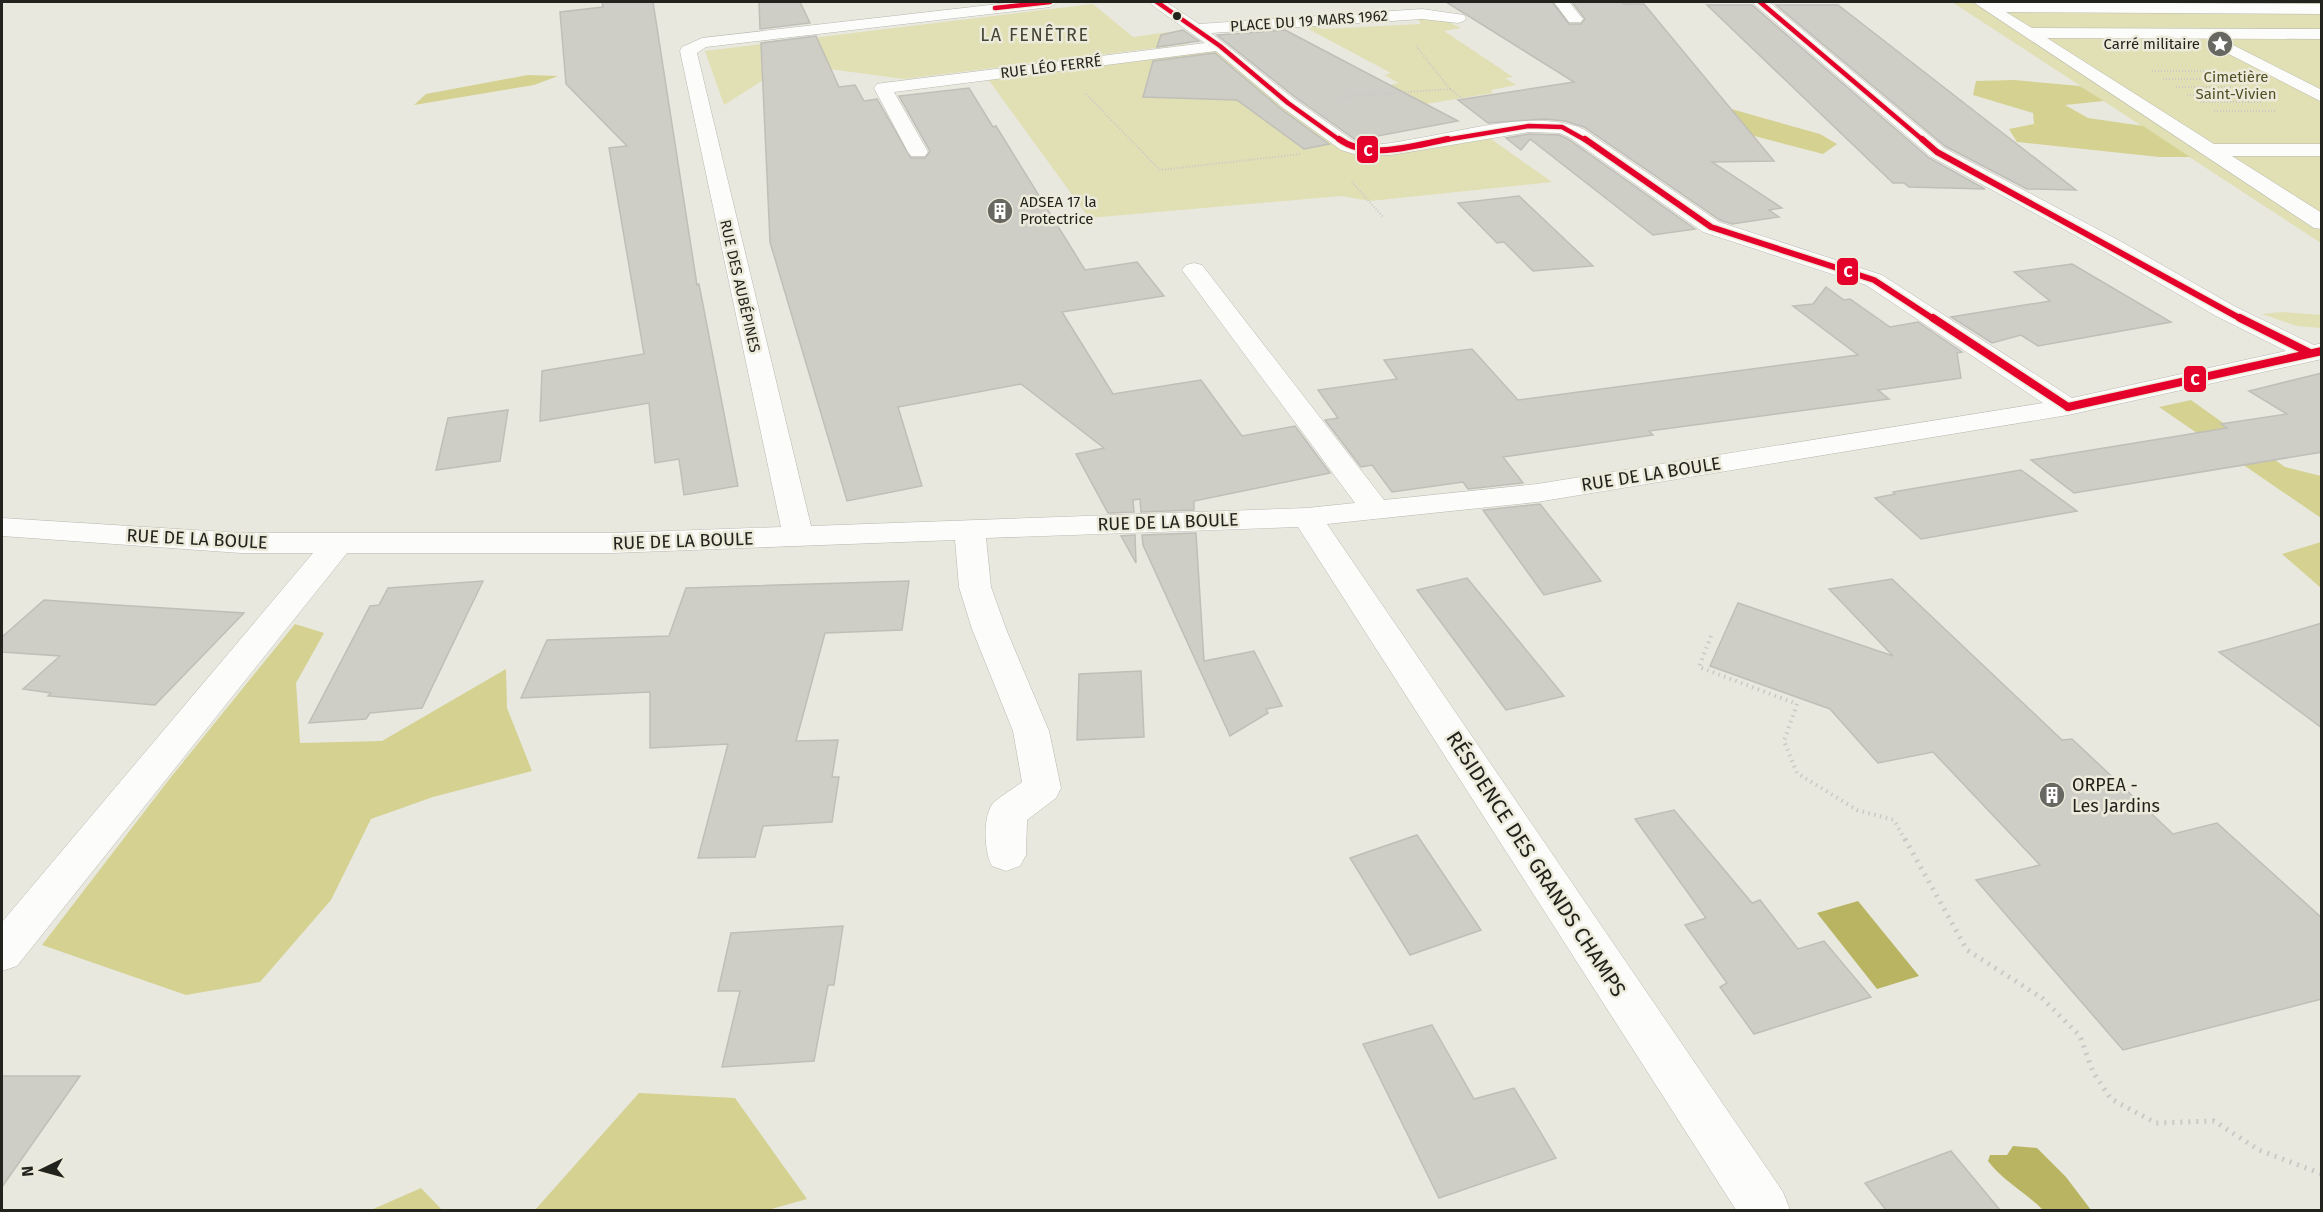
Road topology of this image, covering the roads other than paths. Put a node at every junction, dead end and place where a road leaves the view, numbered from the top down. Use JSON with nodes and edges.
{"nodes":[{"id":1,"x":1050,"y":2,"type":"edge"},
{"id":2,"x":1156,"y":2,"type":"edge"},
{"id":3,"x":1562,"y":2,"type":"edge"},
{"id":4,"x":1760,"y":2,"type":"edge"},
{"id":5,"x":1985,"y":4,"type":"edge"},
{"id":6,"x":994,"y":5,"type":"edge"},
{"id":7,"x":2144,"y":5,"type":"edge"},
{"id":8,"x":2322,"y":9,"type":"edge"},
{"id":9,"x":1453,"y":18,"type":"road end"},
{"id":10,"x":1575,"y":19,"type":"dead end"},
{"id":11,"x":1195,"y":28,"type":"junction"},
{"id":12,"x":2030,"y":33,"type":"junction"},
{"id":13,"x":2198,"y":33,"type":"junction"},
{"id":14,"x":2322,"y":34,"type":"edge"},
{"id":15,"x":1220,"y":46,"type":"junction"},
{"id":16,"x":2231,"y":49,"type":"dead end"},
{"id":17,"x":2322,"y":97,"type":"edge"},
{"id":18,"x":2208,"y":150,"type":"junction"},
{"id":19,"x":2322,"y":150,"type":"edge"},
{"id":20,"x":918,"y":153,"type":"dead end"},
{"id":21,"x":2322,"y":223,"type":"edge"},
{"id":22,"x":1194,"y":270,"type":"dead end"},
{"id":23,"x":2316,"y":352,"type":"edge"},
{"id":24,"x":2068,"y":406,"type":"junction"},
{"id":25,"x":1376,"y":510,"type":"junction"},
{"id":26,"x":1307,"y":517,"type":"junction"},
{"id":27,"x":2,"y":527,"type":"edge"},
{"id":28,"x":970,"y":530,"type":"junction"},
{"id":29,"x":798,"y":536,"type":"junction"},
{"id":30,"x":338,"y":543,"type":"junction"},
{"id":31,"x":1006,"y":855,"type":"dead end"},
{"id":32,"x":2,"y":953,"type":"edge"},
{"id":33,"x":1765,"y":1210,"type":"edge"}],
"edges":[{"from":1,"to":6,"type":"street"},
{"from":2,"to":11,"type":"street","name":"PLACE DU 19 MARS 1962"},
{"from":3,"to":10,"type":"street"},
{"from":4,"to":23,"type":"street"},
{"from":5,"to":7,"type":"street"},
{"from":5,"to":12,"type":"street"},
{"from":6,"to":29,"type":"street","name":"RUE DES AUBÉPINES"},
{"from":7,"to":8,"type":"street"},
{"from":7,"to":13,"type":"street"},
{"from":9,"to":11,"type":"street","name":"PLACE DU 19 MARS 1962"},
{"from":11,"to":15,"type":"street","name":"PLACE DU 19 MARS 1962"},
{"from":12,"to":13,"type":"street"},
{"from":12,"to":18,"type":"street"},
{"from":13,"to":14,"type":"street"},
{"from":15,"to":20,"type":"street","name":"RUE LÉO FERRÉ"},
{"from":15,"to":24,"type":"street","name":"PLACE DU 19 MARS 1962"},
{"from":16,"to":17,"type":"street"},
{"from":18,"to":19,"type":"street"},
{"from":18,"to":21,"type":"street"},
{"from":22,"to":25,"type":"street"},
{"from":23,"to":24,"type":"street","name":"RUE DE LA BOULE"},
{"from":24,"to":25,"type":"street","name":"RUE DE LA BOULE"},
{"from":25,"to":26,"type":"street","name":"RUE DE LA BOULE"},
{"from":26,"to":28,"type":"street","name":"RUE DE LA BOULE"},
{"from":26,"to":33,"type":"street","name":"RÉSIDENCE DES GRANDS CHAMPS"},
{"from":27,"to":30,"type":"street","name":"RUE DE LA BOULE"},
{"from":28,"to":29,"type":"street","name":"RUE DE LA BOULE"},
{"from":28,"to":31,"type":"street"},
{"from":29,"to":30,"type":"street","name":"RUE DE LA BOULE"},
{"from":30,"to":32,"type":"street"}]}
